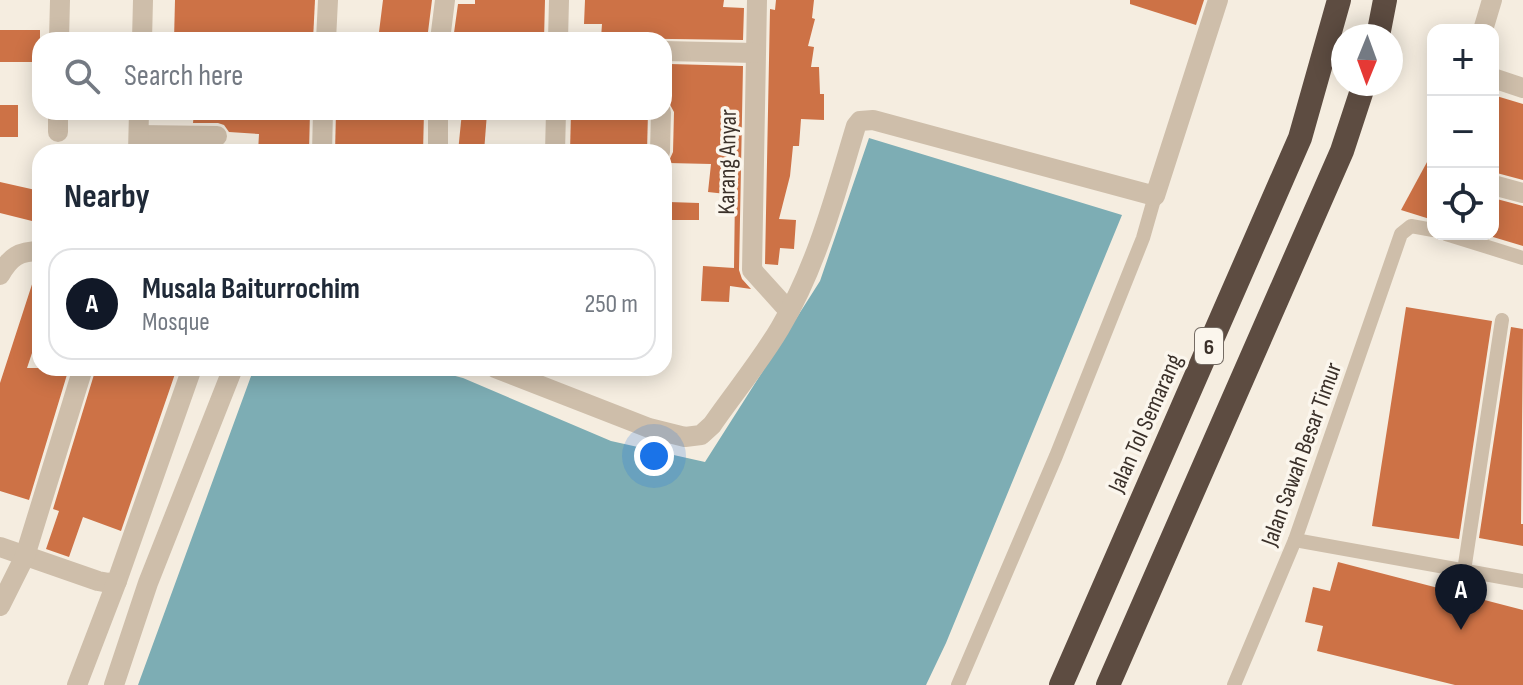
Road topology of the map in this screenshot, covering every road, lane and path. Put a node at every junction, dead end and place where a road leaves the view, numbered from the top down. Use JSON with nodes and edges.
{"nodes":[{"id":1,"x":60,"y":0,"type":"edge"},
{"id":2,"x":143,"y":0,"type":"edge"},
{"id":3,"x":328,"y":0,"type":"edge"},
{"id":4,"x":445,"y":0,"type":"edge"},
{"id":5,"x":559,"y":0,"type":"edge"},
{"id":6,"x":757,"y":0,"type":"edge"},
{"id":7,"x":1218,"y":0,"type":"edge"},
{"id":8,"x":1339,"y":0,"type":"edge"},
{"id":9,"x":1385,"y":0,"type":"edge"},
{"id":10,"x":1492,"y":0,"type":"edge"},
{"id":11,"x":1380,"y":24,"type":"edge"},
{"id":12,"x":1485,"y":24,"type":"edge"},
{"id":13,"x":59,"y":32,"type":"edge"},
{"id":14,"x":142,"y":32,"type":"edge"},
{"id":15,"x":326,"y":32,"type":"edge"},
{"id":16,"x":441,"y":32,"type":"edge"},
{"id":17,"x":558,"y":32,"type":"edge"},
{"id":18,"x":672,"y":51,"type":"edge"},
{"id":19,"x":755,"y":53,"type":"junction"},
{"id":20,"x":1499,"y":80,"type":"edge"},
{"id":21,"x":1523,"y":88,"type":"edge"},
{"id":22,"x":1360,"y":96,"type":"edge"},
{"id":23,"x":139,"y":120,"type":"edge"},
{"id":24,"x":323,"y":120,"type":"edge"},
{"id":25,"x":438,"y":120,"type":"edge"},
{"id":26,"x":556,"y":120,"type":"edge"},
{"id":27,"x":661,"y":120,"type":"edge"},
{"id":28,"x":217,"y":136,"type":"dead end"},
{"id":29,"x":138,"y":144,"type":"edge"},
{"id":30,"x":322,"y":144,"type":"edge"},
{"id":31,"x":438,"y":144,"type":"edge"},
{"id":32,"x":555,"y":144,"type":"edge"},
{"id":33,"x":660,"y":144,"type":"edge"},
{"id":34,"x":1499,"y":187,"type":"edge"},
{"id":35,"x":1523,"y":193,"type":"edge"},
{"id":36,"x":1155,"y":196,"type":"junction"},
{"id":37,"x":1427,"y":229,"type":"edge"},
{"id":38,"x":1465,"y":240,"type":"edge"},
{"id":39,"x":32,"y":252,"type":"edge"},
{"id":40,"x":1523,"y":258,"type":"edge"},
{"id":41,"x":0,"y":275,"type":"edge"},
{"id":42,"x":789,"y":311,"type":"junction"},
{"id":43,"x":1502,"y":320,"type":"dead end"},
{"id":44,"x":81,"y":376,"type":"edge"},
{"id":45,"x":189,"y":376,"type":"edge"},
{"id":46,"x":230,"y":376,"type":"edge"},
{"id":47,"x":516,"y":376,"type":"edge"},
{"id":48,"x":1295,"y":540,"type":"junction"},
{"id":49,"x":0,"y":547,"type":"edge"},
{"id":50,"x":25,"y":556,"type":"junction"},
{"id":51,"x":1464,"y":571,"type":"junction"},
{"id":52,"x":117,"y":581,"type":"junction"},
{"id":53,"x":1523,"y":581,"type":"edge"},
{"id":54,"x":0,"y":606,"type":"edge"},
{"id":55,"x":77,"y":685,"type":"edge"},
{"id":56,"x":114,"y":685,"type":"edge"},
{"id":57,"x":958,"y":685,"type":"edge"},
{"id":58,"x":1061,"y":685,"type":"edge"},
{"id":59,"x":1108,"y":685,"type":"edge"},
{"id":60,"x":1234,"y":685,"type":"edge"}],
"edges":[{"from":1,"to":13,"type":"street"},
{"from":2,"to":14,"type":"street"},
{"from":3,"to":15,"type":"street"},
{"from":4,"to":16,"type":"street"},
{"from":5,"to":17,"type":"street"},
{"from":6,"to":19,"type":"street","name":"Karang Anyar"},
{"from":7,"to":36,"type":"street"},
{"from":8,"to":58,"type":"highway","name":"Jalan Tol Semarang","number":"6"},
{"from":9,"to":11,"type":"highway"},
{"from":10,"to":12,"type":"street"},
{"from":18,"to":19,"type":"street"},
{"from":19,"to":42,"type":"street","name":"Karang Anyar"},
{"from":20,"to":21,"type":"street"},
{"from":22,"to":59,"type":"highway","number":"6"},
{"from":23,"to":29,"type":"street"},
{"from":24,"to":30,"type":"street"},
{"from":25,"to":31,"type":"street"},
{"from":26,"to":32,"type":"street"},
{"from":27,"to":33,"type":"street"},
{"from":28,"to":29,"type":"street"},
{"from":34,"to":35,"type":"street"},
{"from":36,"to":42,"type":"street"},
{"from":36,"to":57,"type":"lane"},
{"from":37,"to":48,"type":"lane","name":"Jalan Sawah Besar Timur"},
{"from":38,"to":40,"type":"lane"},
{"from":39,"to":41,"type":"street"},
{"from":42,"to":47,"type":"street"},
{"from":43,"to":51,"type":"lane"},
{"from":44,"to":50,"type":"street"},
{"from":45,"to":52,"type":"street"},
{"from":46,"to":56,"type":"street"},
{"from":48,"to":51,"type":"lane"},
{"from":48,"to":60,"type":"lane","name":"Jalan Sawah Besar Timur"},
{"from":49,"to":50,"type":"street"},
{"from":50,"to":52,"type":"street"},
{"from":50,"to":54,"type":"street"},
{"from":51,"to":53,"type":"lane"},
{"from":52,"to":55,"type":"street"}]}
